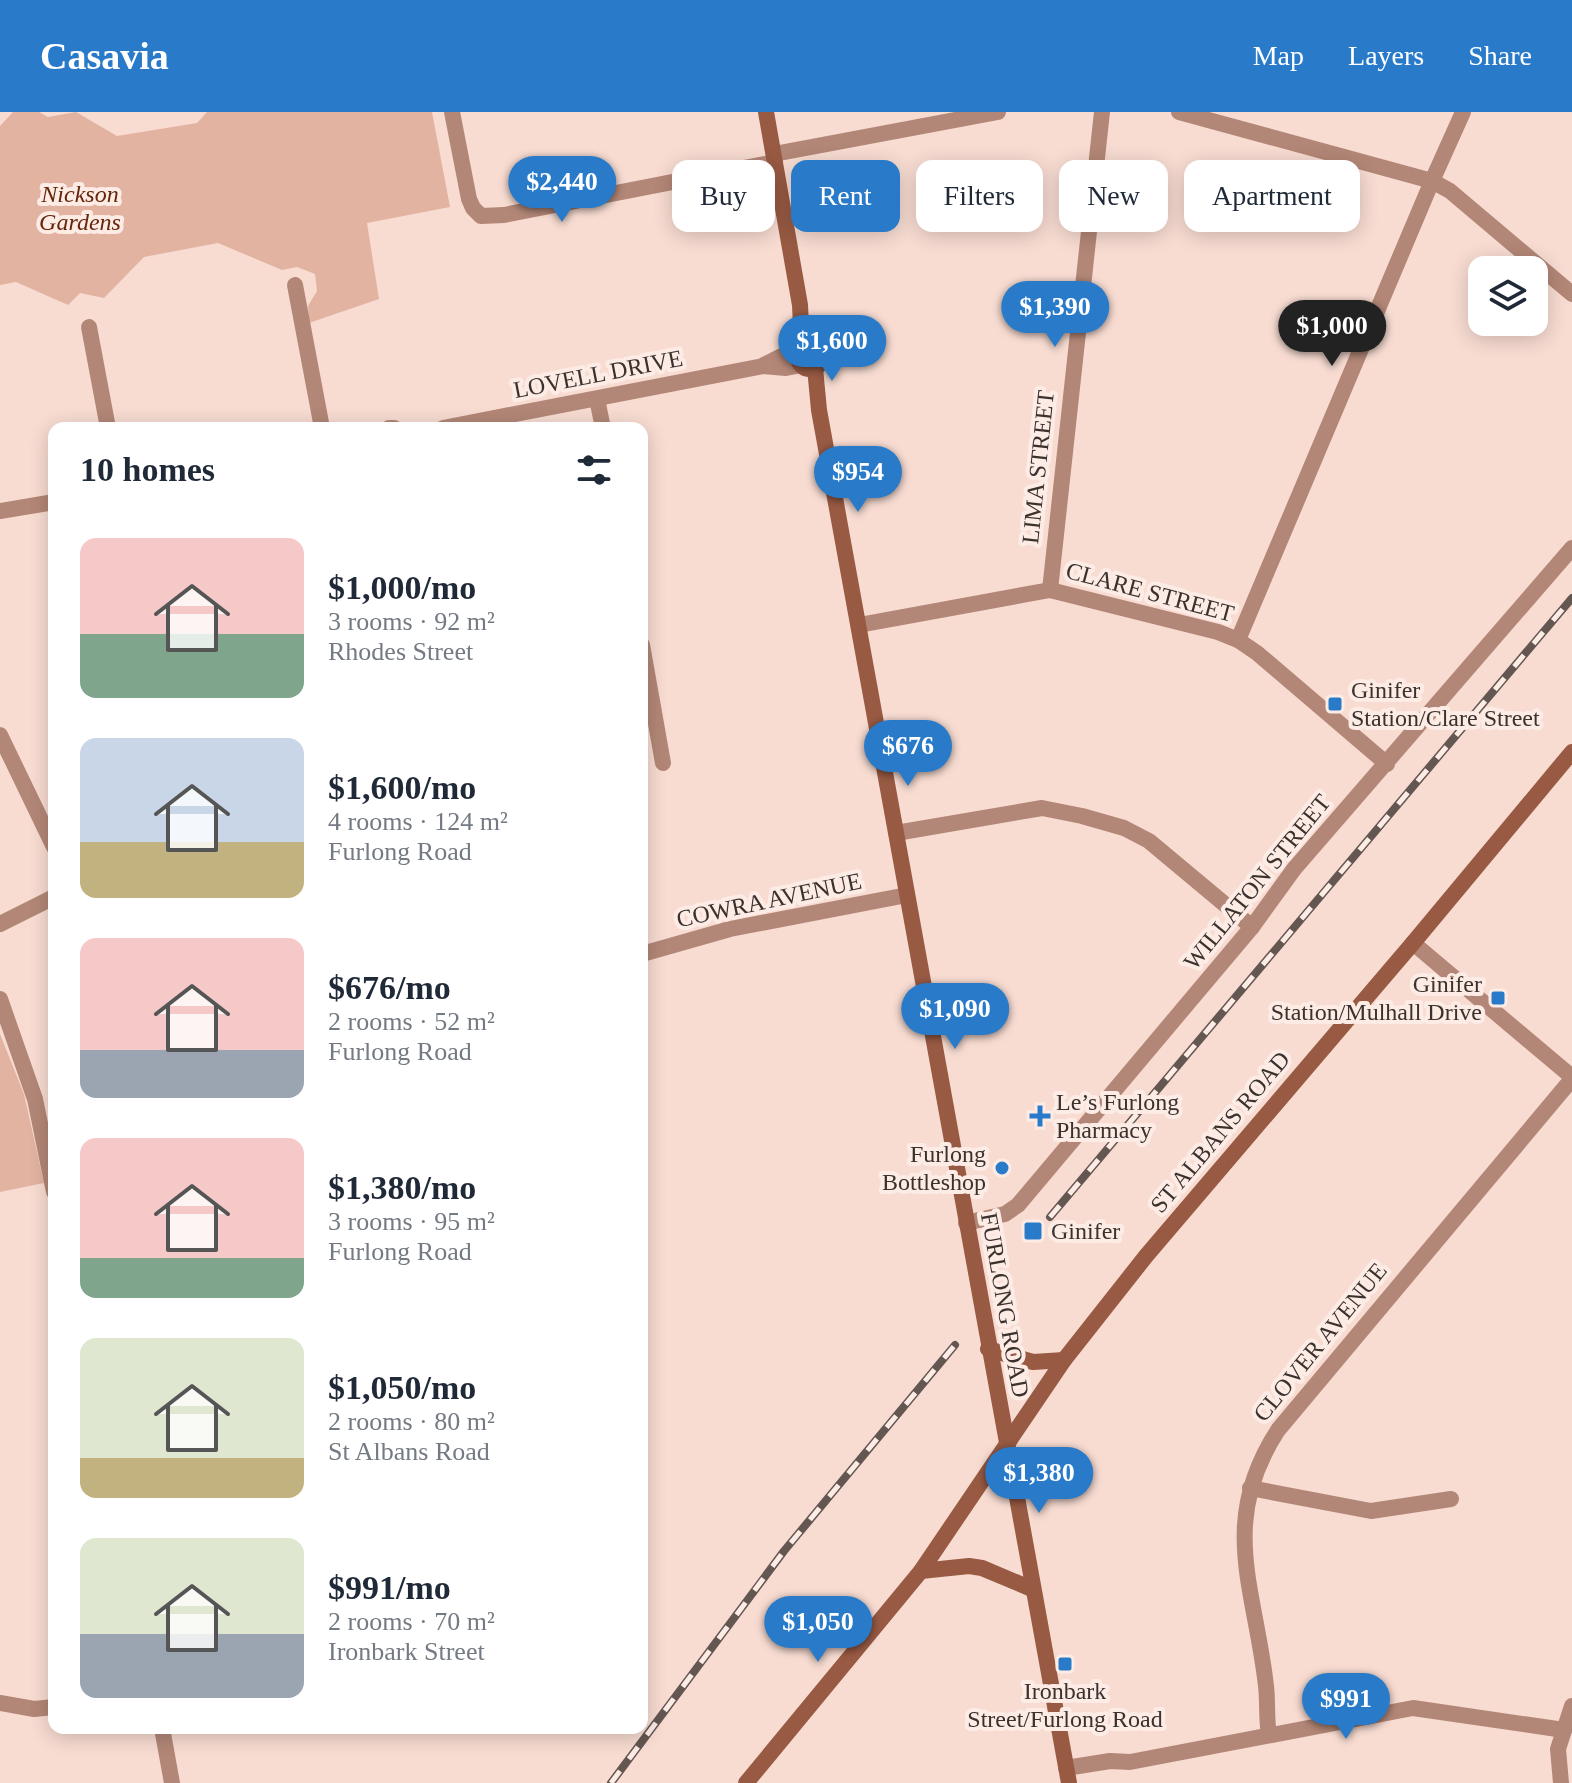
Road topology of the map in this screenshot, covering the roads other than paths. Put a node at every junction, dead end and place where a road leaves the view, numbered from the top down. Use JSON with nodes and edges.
{"nodes":[{"id":1,"x":452,"y":112,"type":"edge"},
{"id":2,"x":766,"y":112,"type":"edge"},
{"id":3,"x":998,"y":112,"type":"edge"},
{"id":4,"x":1102,"y":112,"type":"edge"},
{"id":5,"x":1179,"y":112,"type":"edge"},
{"id":6,"x":1463,"y":112,"type":"edge"},
{"id":7,"x":774,"y":158,"type":"junction"},
{"id":8,"x":1432,"y":181,"type":"junction"},
{"id":9,"x":295,"y":285,"type":"dead end"},
{"id":10,"x":1572,"y":294,"type":"edge"},
{"id":11,"x":89,"y":327,"type":"dead end"},
{"id":12,"x":806,"y":358,"type":"junction"},
{"id":13,"x":597,"y":399,"type":"junction"},
{"id":14,"x":107,"y":422,"type":"edge"},
{"id":15,"x":321,"y":422,"type":"edge"},
{"id":16,"x":475,"y":422,"type":"edge"},
{"id":17,"x":602,"y":422,"type":"edge"},
{"id":18,"x":48,"y":503,"type":"edge"},
{"id":19,"x":0,"y":511,"type":"edge"},
{"id":20,"x":1572,"y":548,"type":"edge"},
{"id":21,"x":1050,"y":590,"type":"junction"},
{"id":22,"x":859,"y":625,"type":"junction"},
{"id":23,"x":1238,"y":640,"type":"junction"},
{"id":24,"x":648,"y":679,"type":"edge"},
{"id":25,"x":0,"y":735,"type":"edge"},
{"id":26,"x":1572,"y":752,"type":"edge"},
{"id":27,"x":663,"y":763,"type":"dead end"},
{"id":28,"x":1387,"y":764,"type":"junction"},
{"id":29,"x":896,"y":833,"type":"junction"},
{"id":30,"x":48,"y":835,"type":"edge"},
{"id":31,"x":907,"y":895,"type":"junction"},
{"id":32,"x":48,"y":900,"type":"edge"},
{"id":33,"x":0,"y":924,"type":"edge"},
{"id":34,"x":1252,"y":927,"type":"junction"},
{"id":35,"x":1413,"y":943,"type":"junction"},
{"id":36,"x":648,"y":952,"type":"edge"},
{"id":37,"x":0,"y":999,"type":"edge"},
{"id":38,"x":1572,"y":1078,"type":"edge"},
{"id":39,"x":48,"y":1163,"type":"edge"},
{"id":40,"x":966,"y":1223,"type":"junction"},
{"id":41,"x":987,"y":1344,"type":"junction"},
{"id":42,"x":1064,"y":1360,"type":"junction"},
{"id":43,"x":1006,"y":1448,"type":"junction"},
{"id":44,"x":1250,"y":1488,"type":"junction"},
{"id":45,"x":1451,"y":1499,"type":"dead end"},
{"id":46,"x":921,"y":1571,"type":"junction"},
{"id":47,"x":1032,"y":1589,"type":"junction"},
{"id":48,"x":0,"y":1703,"type":"edge"},
{"id":49,"x":1572,"y":1706,"type":"edge"},
{"id":50,"x":48,"y":1708,"type":"edge"},
{"id":51,"x":1564,"y":1730,"type":"junction"},
{"id":52,"x":163,"y":1734,"type":"edge"},
{"id":53,"x":1275,"y":1734,"type":"junction"},
{"id":54,"x":1067,"y":1776,"type":"edge"},
{"id":55,"x":172,"y":1783,"type":"edge"},
{"id":56,"x":746,"y":1783,"type":"edge"},
{"id":57,"x":1561,"y":1783,"type":"edge"}],
"edges":[{"from":1,"to":7,"type":"street"},
{"from":2,"to":7,"type":"main road","name":"FURLONG ROAD"},
{"from":3,"to":7,"type":"street"},
{"from":4,"to":21,"type":"street","name":"LIMA STREET"},
{"from":5,"to":8,"type":"street"},
{"from":6,"to":8,"type":"street"},
{"from":7,"to":12,"type":"main road","name":"FURLONG ROAD"},
{"from":8,"to":10,"type":"street"},
{"from":8,"to":23,"type":"street"},
{"from":9,"to":15,"type":"street"},
{"from":11,"to":14,"type":"street"},
{"from":12,"to":13,"type":"street","name":"LOVELL DRIVE"},
{"from":12,"to":22,"type":"main road","name":"FURLONG ROAD"},
{"from":13,"to":16,"type":"street","name":"LOVELL DRIVE"},
{"from":13,"to":17,"type":"street"},
{"from":18,"to":19,"type":"street"},
{"from":20,"to":28,"type":"street","name":"WILLATON STREET"},
{"from":21,"to":22,"type":"street","name":"CLARE STREET"},
{"from":21,"to":23,"type":"street","name":"CLARE STREET"},
{"from":22,"to":29,"type":"main road","name":"FURLONG ROAD"},
{"from":23,"to":28,"type":"street","name":"CLARE STREET"},
{"from":24,"to":27,"type":"street"},
{"from":25,"to":30,"type":"street"},
{"from":26,"to":35,"type":"main road","name":"ST ALBANS ROAD"},
{"from":28,"to":34,"type":"street","name":"WILLATON STREET"},
{"from":29,"to":31,"type":"main road","name":"FURLONG ROAD"},
{"from":29,"to":34,"type":"street"},
{"from":31,"to":36,"type":"street","name":"COWRA AVENUE"},
{"from":31,"to":40,"type":"main road","name":"FURLONG ROAD"},
{"from":32,"to":33,"type":"street"},
{"from":34,"to":40,"type":"street","name":"WILLATON STREET"},
{"from":35,"to":38,"type":"street"},
{"from":35,"to":42,"type":"main road","name":"ST ALBANS ROAD"},
{"from":37,"to":39,"type":"street"},
{"from":38,"to":44,"type":"street","name":"CLOVER AVENUE"},
{"from":40,"to":41,"type":"main road","name":"FURLONG ROAD"},
{"from":41,"to":42,"type":"main road"},
{"from":41,"to":43,"type":"main road","name":"FURLONG ROAD"},
{"from":42,"to":43,"type":"main road","name":"ST ALBANS ROAD"},
{"from":43,"to":46,"type":"main road","name":"ST ALBANS ROAD"},
{"from":43,"to":47,"type":"main road","name":"FURLONG ROAD"},
{"from":44,"to":45,"type":"street"},
{"from":44,"to":53,"type":"street","name":"CLOVER AVENUE"},
{"from":46,"to":47,"type":"main road"},
{"from":46,"to":56,"type":"main road","name":"ST ALBANS ROAD"},
{"from":47,"to":54,"type":"main road","name":"FURLONG ROAD"},
{"from":48,"to":50,"type":"street"},
{"from":49,"to":51,"type":"street"},
{"from":51,"to":53,"type":"street"},
{"from":51,"to":57,"type":"street"},
{"from":52,"to":55,"type":"street"},
{"from":53,"to":54,"type":"street"}]}
